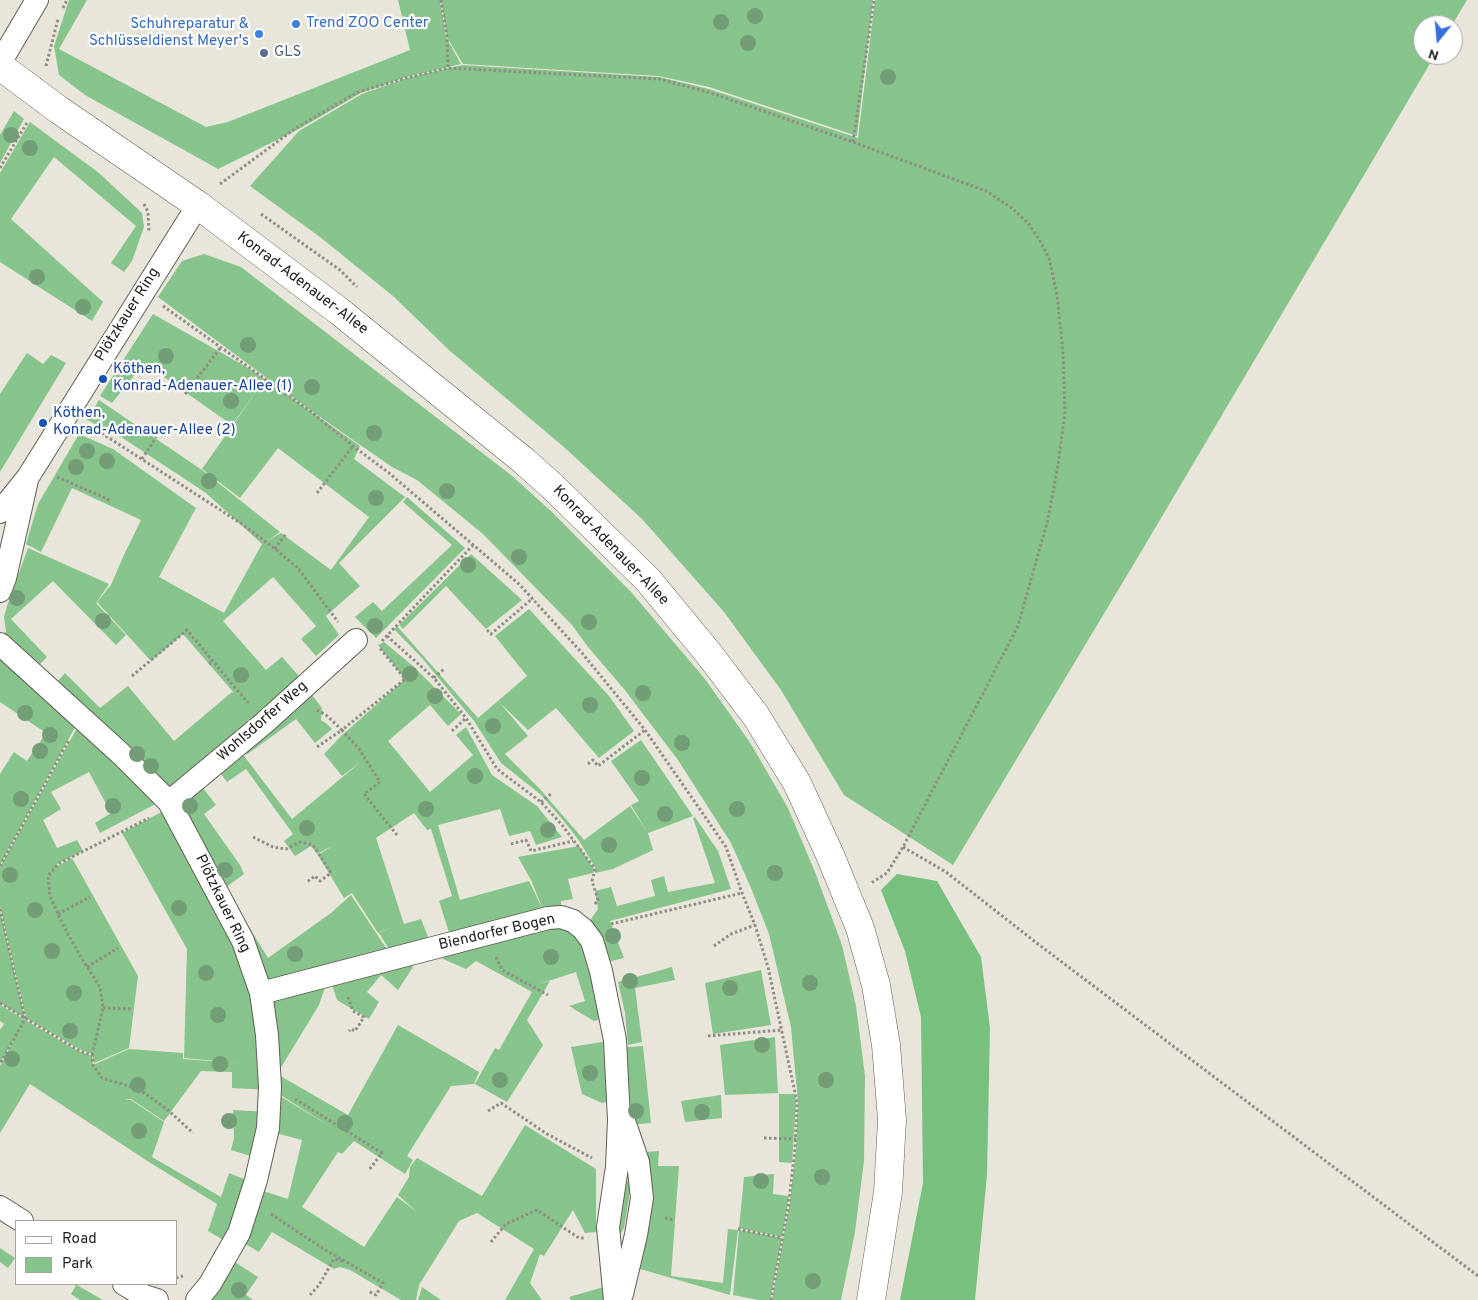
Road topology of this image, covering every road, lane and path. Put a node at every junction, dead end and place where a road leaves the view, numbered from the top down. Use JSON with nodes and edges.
{"nodes":[{"id":1,"x":37,"y":0,"type":"edge"},
{"id":2,"x":67,"y":0,"type":"edge"},
{"id":3,"x":441,"y":0,"type":"edge"},
{"id":4,"x":874,"y":0,"type":"edge"},
{"id":5,"x":63,"y":8,"type":"dead end"},
{"id":6,"x":58,"y":17,"type":"dead end"},
{"id":7,"x":0,"y":65,"type":"edge"},
{"id":8,"x":448,"y":68,"type":"junction"},
{"id":9,"x":45,"y":71,"type":"dead end"},
{"id":10,"x":32,"y":116,"type":"dead end"},
{"id":11,"x":853,"y":142,"type":"junction"},
{"id":12,"x":0,"y":168,"type":"edge"},
{"id":13,"x":212,"y":179,"type":"dead end"},
{"id":14,"x":220,"y":184,"type":"junction"},
{"id":15,"x":228,"y":190,"type":"dead end"},
{"id":16,"x":142,"y":199,"type":"dead end"},
{"id":17,"x":198,"y":205,"type":"junction"},
{"id":18,"x":260,"y":213,"type":"dead end"},
{"id":19,"x":147,"y":238,"type":"dead end"},
{"id":20,"x":142,"y":291,"type":"junction"},
{"id":21,"x":362,"y":291,"type":"dead end"},
{"id":22,"x":221,"y":347,"type":"junction"},
{"id":23,"x":186,"y":394,"type":"dead end"},
{"id":24,"x":82,"y":421,"type":"dead end"},
{"id":25,"x":156,"y":437,"type":"dead end"},
{"id":26,"x":353,"y":446,"type":"junction"},
{"id":27,"x":142,"y":459,"type":"junction"},
{"id":28,"x":51,"y":475,"type":"dead end"},
{"id":29,"x":28,"y":477,"type":"junction"},
{"id":30,"x":317,"y":493,"type":"dead end"},
{"id":31,"x":106,"y":503,"type":"dead end"},
{"id":32,"x":0,"y":512,"type":"edge"},
{"id":33,"x":286,"y":534,"type":"dead end"},
{"id":34,"x":472,"y":545,"type":"junction"},
{"id":35,"x":275,"y":549,"type":"junction"},
{"id":36,"x":0,"y":591,"type":"edge"},
{"id":37,"x":533,"y":598,"type":"junction"},
{"id":38,"x":339,"y":623,"type":"dead end"},
{"id":39,"x":487,"y":630,"type":"dead end"},
{"id":40,"x":387,"y":636,"type":"junction"},
{"id":41,"x":356,"y":640,"type":"dead end"},
{"id":42,"x":3,"y":650,"type":"edge"},
{"id":43,"x":213,"y":661,"type":"junction"},
{"id":44,"x":209,"y":664,"type":"dead end"},
{"id":45,"x":444,"y":669,"type":"dead end"},
{"id":46,"x":132,"y":676,"type":"dead end"},
{"id":47,"x":434,"y":678,"type":"junction"},
{"id":48,"x":249,"y":704,"type":"dead end"},
{"id":49,"x":276,"y":711,"type":"junction"},
{"id":50,"x":466,"y":718,"type":"junction"},
{"id":51,"x":342,"y":730,"type":"junction"},
{"id":52,"x":644,"y":730,"type":"junction"},
{"id":53,"x":452,"y":731,"type":"dead end"},
{"id":54,"x":73,"y":733,"type":"dead end"},
{"id":55,"x":317,"y":747,"type":"dead end"},
{"id":56,"x":588,"y":764,"type":"dead end"},
{"id":57,"x":551,"y":794,"type":"dead end"},
{"id":58,"x":169,"y":802,"type":"junction"},
{"id":59,"x":541,"y":802,"type":"junction"},
{"id":60,"x":148,"y":813,"type":"dead end"},
{"id":61,"x":150,"y":817,"type":"junction"},
{"id":62,"x":155,"y":824,"type":"dead end"},
{"id":63,"x":397,"y":835,"type":"dead end"},
{"id":64,"x":253,"y":837,"type":"dead end"},
{"id":65,"x":573,"y":841,"type":"junction"},
{"id":66,"x":511,"y":844,"type":"dead end"},
{"id":67,"x":903,"y":847,"type":"junction"},
{"id":68,"x":0,"y":866,"type":"edge"},
{"id":69,"x":865,"y":877,"type":"dead end"},
{"id":70,"x":307,"y":882,"type":"dead end"},
{"id":71,"x":742,"y":893,"type":"junction"},
{"id":72,"x":90,"y":897,"type":"dead end"},
{"id":73,"x":592,"y":907,"type":"dead end"},
{"id":74,"x":0,"y":909,"type":"edge"},
{"id":75,"x":58,"y":914,"type":"junction"},
{"id":76,"x":605,"y":925,"type":"dead end"},
{"id":77,"x":755,"y":925,"type":"junction"},
{"id":78,"x":486,"y":934,"type":"junction"},
{"id":79,"x":714,"y":946,"type":"dead end"},
{"id":80,"x":118,"y":948,"type":"dead end"},
{"id":81,"x":87,"y":967,"type":"junction"},
{"id":82,"x":261,"y":993,"type":"junction"},
{"id":83,"x":548,"y":995,"type":"dead end"},
{"id":84,"x":0,"y":1003,"type":"edge"},
{"id":85,"x":103,"y":1008,"type":"junction"},
{"id":86,"x":133,"y":1009,"type":"dead end"},
{"id":87,"x":25,"y":1018,"type":"junction"},
{"id":88,"x":781,"y":1030,"type":"junction"},
{"id":89,"x":708,"y":1036,"type":"dead end"},
{"id":90,"x":92,"y":1056,"type":"junction"},
{"id":91,"x":0,"y":1064,"type":"edge"},
{"id":92,"x":270,"y":1085,"type":"junction"},
{"id":93,"x":619,"y":1106,"type":"junction"},
{"id":94,"x":488,"y":1112,"type":"dead end"},
{"id":95,"x":193,"y":1133,"type":"dead end"},
{"id":96,"x":764,"y":1138,"type":"dead end"},
{"id":97,"x":796,"y":1139,"type":"junction"},
{"id":98,"x":597,"y":1161,"type":"dead end"},
{"id":99,"x":369,"y":1170,"type":"dead end"},
{"id":100,"x":249,"y":1200,"type":"junction"},
{"id":101,"x":0,"y":1207,"type":"edge"},
{"id":102,"x":20,"y":1220,"type":"edge"},
{"id":103,"x":738,"y":1229,"type":"dead end"},
{"id":104,"x":782,"y":1238,"type":"junction"},
{"id":105,"x":587,"y":1239,"type":"dead end"},
{"id":106,"x":492,"y":1242,"type":"dead end"},
{"id":107,"x":351,"y":1264,"type":"junction"},
{"id":108,"x":1478,"y":1276,"type":"edge"},
{"id":109,"x":126,"y":1285,"type":"edge"},
{"id":110,"x":368,"y":1290,"type":"dead end"},
{"id":111,"x":310,"y":1295,"type":"dead end"},
{"id":112,"x":157,"y":1300,"type":"edge"},
{"id":113,"x":197,"y":1300,"type":"edge"},
{"id":114,"x":616,"y":1300,"type":"edge"},
{"id":115,"x":620,"y":1300,"type":"edge"},
{"id":116,"x":771,"y":1300,"type":"edge"},
{"id":117,"x":871,"y":1300,"type":"edge"}],
"edges":[{"from":1,"to":7,"type":"street"},
{"from":2,"to":5,"type":"path"},
{"from":3,"to":8,"type":"path"},
{"from":4,"to":11,"type":"path"},
{"from":6,"to":9,"type":"path"},
{"from":7,"to":17,"type":"main road","name":"Konrad-Adenauer-Allee"},
{"from":8,"to":11,"type":"path"},
{"from":8,"to":14,"type":"path"},
{"from":10,"to":12,"type":"path"},
{"from":11,"to":67,"type":"path"},
{"from":13,"to":14,"type":"path"},
{"from":14,"to":15,"type":"path"},
{"from":16,"to":19,"type":"path"},
{"from":17,"to":20,"type":"street","name":"Plötzkauer Ring"},
{"from":17,"to":117,"type":"main road","name":"Konrad-Adenauer-Allee"},
{"from":18,"to":21,"type":"path"},
{"from":20,"to":22,"type":"path"},
{"from":20,"to":29,"type":"street","name":"Plötzkauer Ring"},
{"from":22,"to":23,"type":"path"},
{"from":22,"to":26,"type":"path"},
{"from":24,"to":27,"type":"path"},
{"from":25,"to":27,"type":"path"},
{"from":26,"to":30,"type":"path"},
{"from":26,"to":34,"type":"path"},
{"from":27,"to":35,"type":"path"},
{"from":28,"to":31,"type":"path"},
{"from":29,"to":32,"type":"street","name":"Plötzkauer Ring"},
{"from":29,"to":36,"type":"street","name":"Plötzkauer Ring"},
{"from":33,"to":35,"type":"path"},
{"from":34,"to":37,"type":"path"},
{"from":34,"to":40,"type":"path"},
{"from":35,"to":38,"type":"path"},
{"from":37,"to":39,"type":"path"},
{"from":37,"to":52,"type":"path"},
{"from":40,"to":47,"type":"path"},
{"from":40,"to":51,"type":"path"},
{"from":41,"to":49,"type":"street","name":"Wohlsdorfer Weg"},
{"from":42,"to":58,"type":"street","name":"Plötzkauer Ring"},
{"from":43,"to":44,"type":"path"},
{"from":43,"to":46,"type":"path"},
{"from":43,"to":48,"type":"path"},
{"from":45,"to":47,"type":"path"},
{"from":47,"to":50,"type":"path"},
{"from":49,"to":51,"type":"path"},
{"from":49,"to":58,"type":"street","name":"Wohlsdorfer Weg"},
{"from":50,"to":53,"type":"path"},
{"from":50,"to":59,"type":"path"},
{"from":51,"to":55,"type":"path"},
{"from":51,"to":63,"type":"path"},
{"from":52,"to":56,"type":"path"},
{"from":52,"to":71,"type":"path"},
{"from":54,"to":68,"type":"path"},
{"from":57,"to":59,"type":"path"},
{"from":58,"to":82,"type":"street","name":"Plötzkauer Ring"},
{"from":59,"to":65,"type":"path"},
{"from":60,"to":61,"type":"path"},
{"from":61,"to":62,"type":"path"},
{"from":61,"to":75,"type":"path"},
{"from":64,"to":70,"type":"path"},
{"from":65,"to":66,"type":"path"},
{"from":65,"to":73,"type":"path"},
{"from":67,"to":69,"type":"path"},
{"from":67,"to":108,"type":"path"},
{"from":71,"to":76,"type":"path"},
{"from":71,"to":77,"type":"path"},
{"from":72,"to":75,"type":"path"},
{"from":74,"to":87,"type":"path"},
{"from":75,"to":81,"type":"path"},
{"from":77,"to":79,"type":"path"},
{"from":77,"to":88,"type":"path"},
{"from":78,"to":82,"type":"street","name":"Biendorfer Bogen"},
{"from":78,"to":83,"type":"path"},
{"from":78,"to":93,"type":"street","name":"Biendorfer Bogen"},
{"from":80,"to":81,"type":"path"},
{"from":81,"to":85,"type":"path"},
{"from":82,"to":92,"type":"street","name":"Plötzkauer Ring"},
{"from":84,"to":87,"type":"path"},
{"from":85,"to":86,"type":"path"},
{"from":85,"to":90,"type":"path"},
{"from":87,"to":90,"type":"path"},
{"from":87,"to":91,"type":"path"},
{"from":88,"to":89,"type":"path"},
{"from":88,"to":97,"type":"path"},
{"from":90,"to":95,"type":"path"},
{"from":92,"to":99,"type":"path"},
{"from":92,"to":100,"type":"street","name":"Plötzkauer Ring"},
{"from":93,"to":114,"type":"street","name":"Biendorfer Bogen"},
{"from":93,"to":115,"type":"street","name":"Biendorfer Bogen"},
{"from":94,"to":98,"type":"path"},
{"from":96,"to":97,"type":"path"},
{"from":97,"to":104,"type":"path"},
{"from":100,"to":107,"type":"path"},
{"from":100,"to":113,"type":"street","name":"Plötzkauer Ring"},
{"from":101,"to":102,"type":"street"},
{"from":103,"to":104,"type":"path"},
{"from":104,"to":116,"type":"path"},
{"from":105,"to":106,"type":"path"},
{"from":107,"to":110,"type":"path"},
{"from":107,"to":111,"type":"path"},
{"from":109,"to":112,"type":"street"}]}
